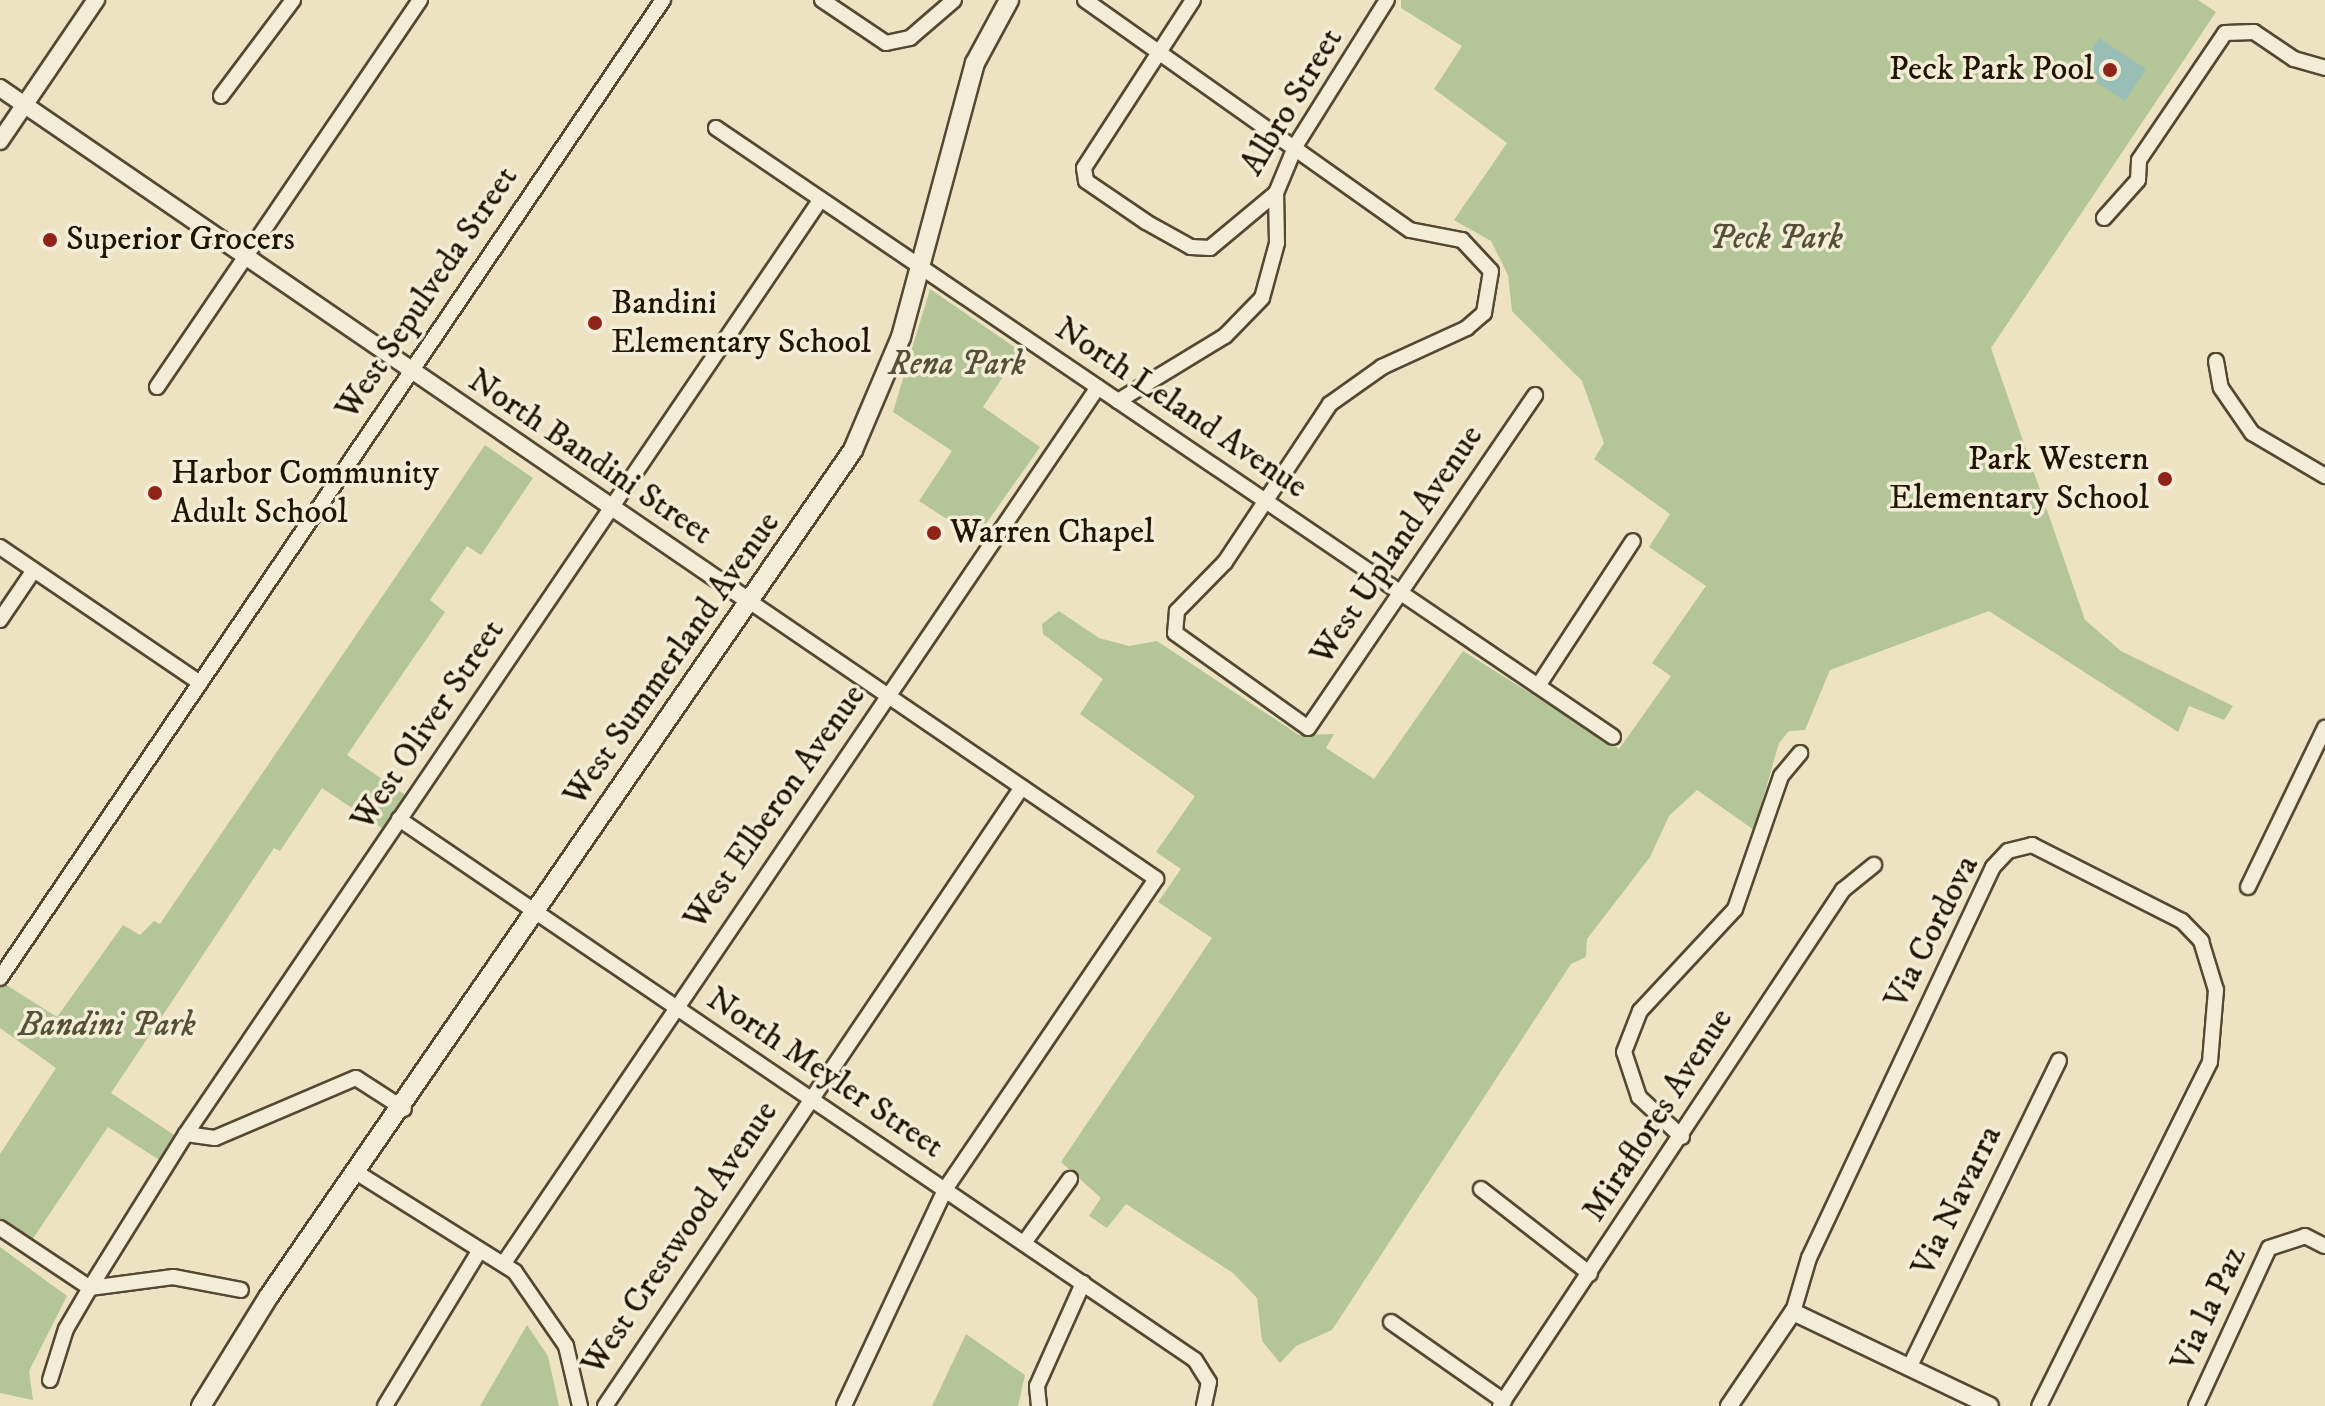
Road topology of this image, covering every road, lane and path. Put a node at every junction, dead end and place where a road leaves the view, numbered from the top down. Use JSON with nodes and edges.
{"nodes":[{"id":1,"x":96,"y":0,"type":"edge"},
{"id":2,"x":293,"y":0,"type":"edge"},
{"id":3,"x":420,"y":0,"type":"edge"},
{"id":4,"x":663,"y":0,"type":"edge"},
{"id":5,"x":822,"y":0,"type":"edge"},
{"id":6,"x":954,"y":0,"type":"edge"},
{"id":7,"x":1009,"y":0,"type":"edge"},
{"id":8,"x":1085,"y":0,"type":"edge"},
{"id":9,"x":1193,"y":0,"type":"edge"},
{"id":10,"x":1385,"y":7,"type":"edge"},
{"id":11,"x":1159,"y":51,"type":"junction"},
{"id":12,"x":2325,"y":68,"type":"edge"},
{"id":13,"x":0,"y":88,"type":"edge"},
{"id":14,"x":221,"y":96,"type":"dead end"},
{"id":15,"x":26,"y":105,"type":"junction"},
{"id":16,"x":716,"y":128,"type":"dead end"},
{"id":17,"x":0,"y":141,"type":"edge"},
{"id":18,"x":1296,"y":145,"type":"junction"},
{"id":19,"x":1276,"y":193,"type":"junction"},
{"id":20,"x":821,"y":199,"type":"junction"},
{"id":21,"x":2104,"y":218,"type":"dead end"},
{"id":22,"x":248,"y":256,"type":"junction"},
{"id":23,"x":916,"y":263,"type":"junction"},
{"id":24,"x":2216,"y":361,"type":"dead end"},
{"id":25,"x":410,"y":370,"type":"junction"},
{"id":26,"x":157,"y":387,"type":"dead end"},
{"id":27,"x":1098,"y":387,"type":"junction"},
{"id":28,"x":1535,"y":395,"type":"dead end"},
{"id":29,"x":1118,"y":401,"type":"junction"},
{"id":30,"x":2325,"y":476,"type":"edge"},
{"id":31,"x":1268,"y":502,"type":"junction"},
{"id":32,"x":612,"y":508,"type":"junction"},
{"id":33,"x":1633,"y":541,"type":"dead end"},
{"id":34,"x":0,"y":547,"type":"edge"},
{"id":35,"x":34,"y":570,"type":"junction"},
{"id":36,"x":1401,"y":593,"type":"junction"},
{"id":37,"x":749,"y":601,"type":"junction"},
{"id":38,"x":0,"y":620,"type":"edge"},
{"id":39,"x":200,"y":683,"type":"junction"},
{"id":40,"x":1538,"y":686,"type":"junction"},
{"id":41,"x":888,"y":695,"type":"junction"},
{"id":42,"x":2325,"y":728,"type":"edge"},
{"id":43,"x":1613,"y":737,"type":"dead end"},
{"id":44,"x":1800,"y":753,"type":"dead end"},
{"id":45,"x":1022,"y":787,"type":"junction"},
{"id":46,"x":399,"y":819,"type":"junction"},
{"id":47,"x":1874,"y":865,"type":"dead end"},
{"id":48,"x":2248,"y":887,"type":"dead end"},
{"id":49,"x":537,"y":913,"type":"junction"},
{"id":50,"x":0,"y":978,"type":"edge"},
{"id":51,"x":674,"y":1007,"type":"junction"},
{"id":52,"x":2059,"y":1061,"type":"dead end"},
{"id":53,"x":809,"y":1099,"type":"junction"},
{"id":54,"x":404,"y":1109,"type":"junction"},
{"id":55,"x":186,"y":1134,"type":"junction"},
{"id":56,"x":1682,"y":1137,"type":"junction"},
{"id":57,"x":359,"y":1174,"type":"junction"},
{"id":58,"x":1070,"y":1179,"type":"dead end"},
{"id":59,"x":1481,"y":1189,"type":"dead end"},
{"id":60,"x":945,"y":1190,"type":"junction"},
{"id":61,"x":0,"y":1228,"type":"edge"},
{"id":62,"x":1024,"y":1243,"type":"junction"},
{"id":63,"x":2325,"y":1246,"type":"edge"},
{"id":64,"x":478,"y":1253,"type":"junction"},
{"id":65,"x":504,"y":1263,"type":"junction"},
{"id":66,"x":1590,"y":1274,"type":"junction"},
{"id":67,"x":1083,"y":1283,"type":"junction"},
{"id":68,"x":90,"y":1288,"type":"junction"},
{"id":69,"x":241,"y":1290,"type":"dead end"},
{"id":70,"x":1793,"y":1312,"type":"junction"},
{"id":71,"x":1391,"y":1322,"type":"dead end"},
{"id":72,"x":1909,"y":1368,"type":"junction"},
{"id":73,"x":50,"y":1380,"type":"dead end"},
{"id":74,"x":1966,"y":1401,"type":"edge"},
{"id":75,"x":1502,"y":1404,"type":"edge"},
{"id":76,"x":201,"y":1406,"type":"edge"},
{"id":77,"x":385,"y":1406,"type":"edge"},
{"id":78,"x":580,"y":1406,"type":"edge"},
{"id":79,"x":605,"y":1406,"type":"edge"},
{"id":80,"x":844,"y":1406,"type":"edge"},
{"id":81,"x":1039,"y":1406,"type":"edge"},
{"id":82,"x":1204,"y":1406,"type":"edge"},
{"id":83,"x":1729,"y":1406,"type":"edge"},
{"id":84,"x":1990,"y":1406,"type":"edge"},
{"id":85,"x":2039,"y":1406,"type":"edge"},
{"id":86,"x":2196,"y":1406,"type":"edge"}],
"edges":[{"from":1,"to":15,"type":"street"},
{"from":2,"to":14,"type":"street"},
{"from":3,"to":22,"type":"street"},
{"from":4,"to":25,"type":"street","name":"West Sepulveda Street"},
{"from":5,"to":6,"type":"street"},
{"from":7,"to":23,"type":"main road","name":"West Summerland Avenue"},
{"from":8,"to":11,"type":"street"},
{"from":9,"to":11,"type":"street"},
{"from":10,"to":18,"type":"street","name":"Albro Street"},
{"from":11,"to":18,"type":"street"},
{"from":11,"to":19,"type":"street","name":"Albro Street"},
{"from":12,"to":21,"type":"street"},
{"from":13,"to":15,"type":"street","name":"North Bandini Street"},
{"from":15,"to":17,"type":"street"},
{"from":15,"to":22,"type":"street","name":"North Bandini Street"},
{"from":16,"to":20,"type":"street","name":"North Leland Avenue"},
{"from":18,"to":19,"type":"street","name":"Albro Street"},
{"from":18,"to":31,"type":"street"},
{"from":19,"to":29,"type":"street"},
{"from":20,"to":23,"type":"street","name":"North Leland Avenue"},
{"from":20,"to":32,"type":"street","name":"West Oliver Street"},
{"from":22,"to":25,"type":"street","name":"North Bandini Street"},
{"from":22,"to":26,"type":"street"},
{"from":23,"to":27,"type":"street","name":"North Leland Avenue"},
{"from":23,"to":37,"type":"main road","name":"West Summerland Avenue"},
{"from":24,"to":30,"type":"street"},
{"from":25,"to":32,"type":"street","name":"North Bandini Street"},
{"from":25,"to":39,"type":"street","name":"West Sepulveda Street"},
{"from":27,"to":29,"type":"street","name":"North Leland Avenue"},
{"from":27,"to":41,"type":"street","name":"West Elberon Avenue"},
{"from":28,"to":36,"type":"street","name":"West Upland Avenue"},
{"from":29,"to":31,"type":"street","name":"North Leland Avenue"},
{"from":31,"to":36,"type":"street","name":"North Leland Avenue"},
{"from":31,"to":36,"type":"street","name":"West Upland Avenue"},
{"from":32,"to":37,"type":"street","name":"North Bandini Street"},
{"from":32,"to":46,"type":"street","name":"West Oliver Street"},
{"from":33,"to":40,"type":"street"},
{"from":34,"to":35,"type":"street"},
{"from":35,"to":38,"type":"street"},
{"from":35,"to":39,"type":"street"},
{"from":36,"to":40,"type":"street","name":"North Leland Avenue"},
{"from":37,"to":41,"type":"street","name":"North Bandini Street"},
{"from":37,"to":49,"type":"main road","name":"West Summerland Avenue"},
{"from":39,"to":50,"type":"street","name":"West Sepulveda Street"},
{"from":40,"to":43,"type":"street","name":"North Leland Avenue"},
{"from":41,"to":45,"type":"street","name":"North Bandini Street"},
{"from":41,"to":51,"type":"street","name":"West Elberon Avenue"},
{"from":42,"to":48,"type":"street"},
{"from":44,"to":56,"type":"street"},
{"from":45,"to":53,"type":"street","name":"West Crestwood Avenue"},
{"from":45,"to":60,"type":"street","name":"North Bandini Street"},
{"from":46,"to":49,"type":"street","name":"North Meyler Street"},
{"from":46,"to":55,"type":"street","name":"West Oliver Street"},
{"from":47,"to":56,"type":"street","name":"Miraflores Avenue"},
{"from":49,"to":51,"type":"street","name":"North Meyler Street"},
{"from":49,"to":54,"type":"main road","name":"West Summerland Avenue"},
{"from":51,"to":53,"type":"street","name":"North Meyler Street"},
{"from":51,"to":65,"type":"street","name":"West Elberon Avenue"},
{"from":52,"to":72,"type":"street","name":"Via Navarra"},
{"from":53,"to":60,"type":"street","name":"North Meyler Street"},
{"from":53,"to":79,"type":"street","name":"West Crestwood Avenue"},
{"from":54,"to":55,"type":"street"},
{"from":54,"to":57,"type":"main road","name":"West Summerland Avenue"},
{"from":55,"to":68,"type":"street","name":"West Oliver Street"},
{"from":56,"to":66,"type":"street","name":"Miraflores Avenue"},
{"from":57,"to":64,"type":"street"},
{"from":57,"to":76,"type":"main road","name":"West Summerland Avenue"},
{"from":58,"to":62,"type":"street"},
{"from":59,"to":66,"type":"street"},
{"from":60,"to":62,"type":"street","name":"North Meyler Street"},
{"from":60,"to":80,"type":"street"},
{"from":61,"to":68,"type":"street"},
{"from":62,"to":67,"type":"street","name":"North Meyler Street"},
{"from":63,"to":86,"type":"street","name":"Via la Paz"},
{"from":64,"to":65,"type":"street"},
{"from":64,"to":77,"type":"street"},
{"from":65,"to":78,"type":"street"},
{"from":66,"to":75,"type":"street","name":"Miraflores Avenue"},
{"from":67,"to":81,"type":"street"},
{"from":67,"to":82,"type":"street","name":"North Meyler Street"},
{"from":68,"to":69,"type":"street"},
{"from":68,"to":73,"type":"street"},
{"from":70,"to":72,"type":"street"},
{"from":70,"to":83,"type":"street"},
{"from":70,"to":85,"type":"street","name":"Via Cordova"},
{"from":71,"to":75,"type":"street"},
{"from":72,"to":74,"type":"street"},
{"from":74,"to":84,"type":"street"}]}
